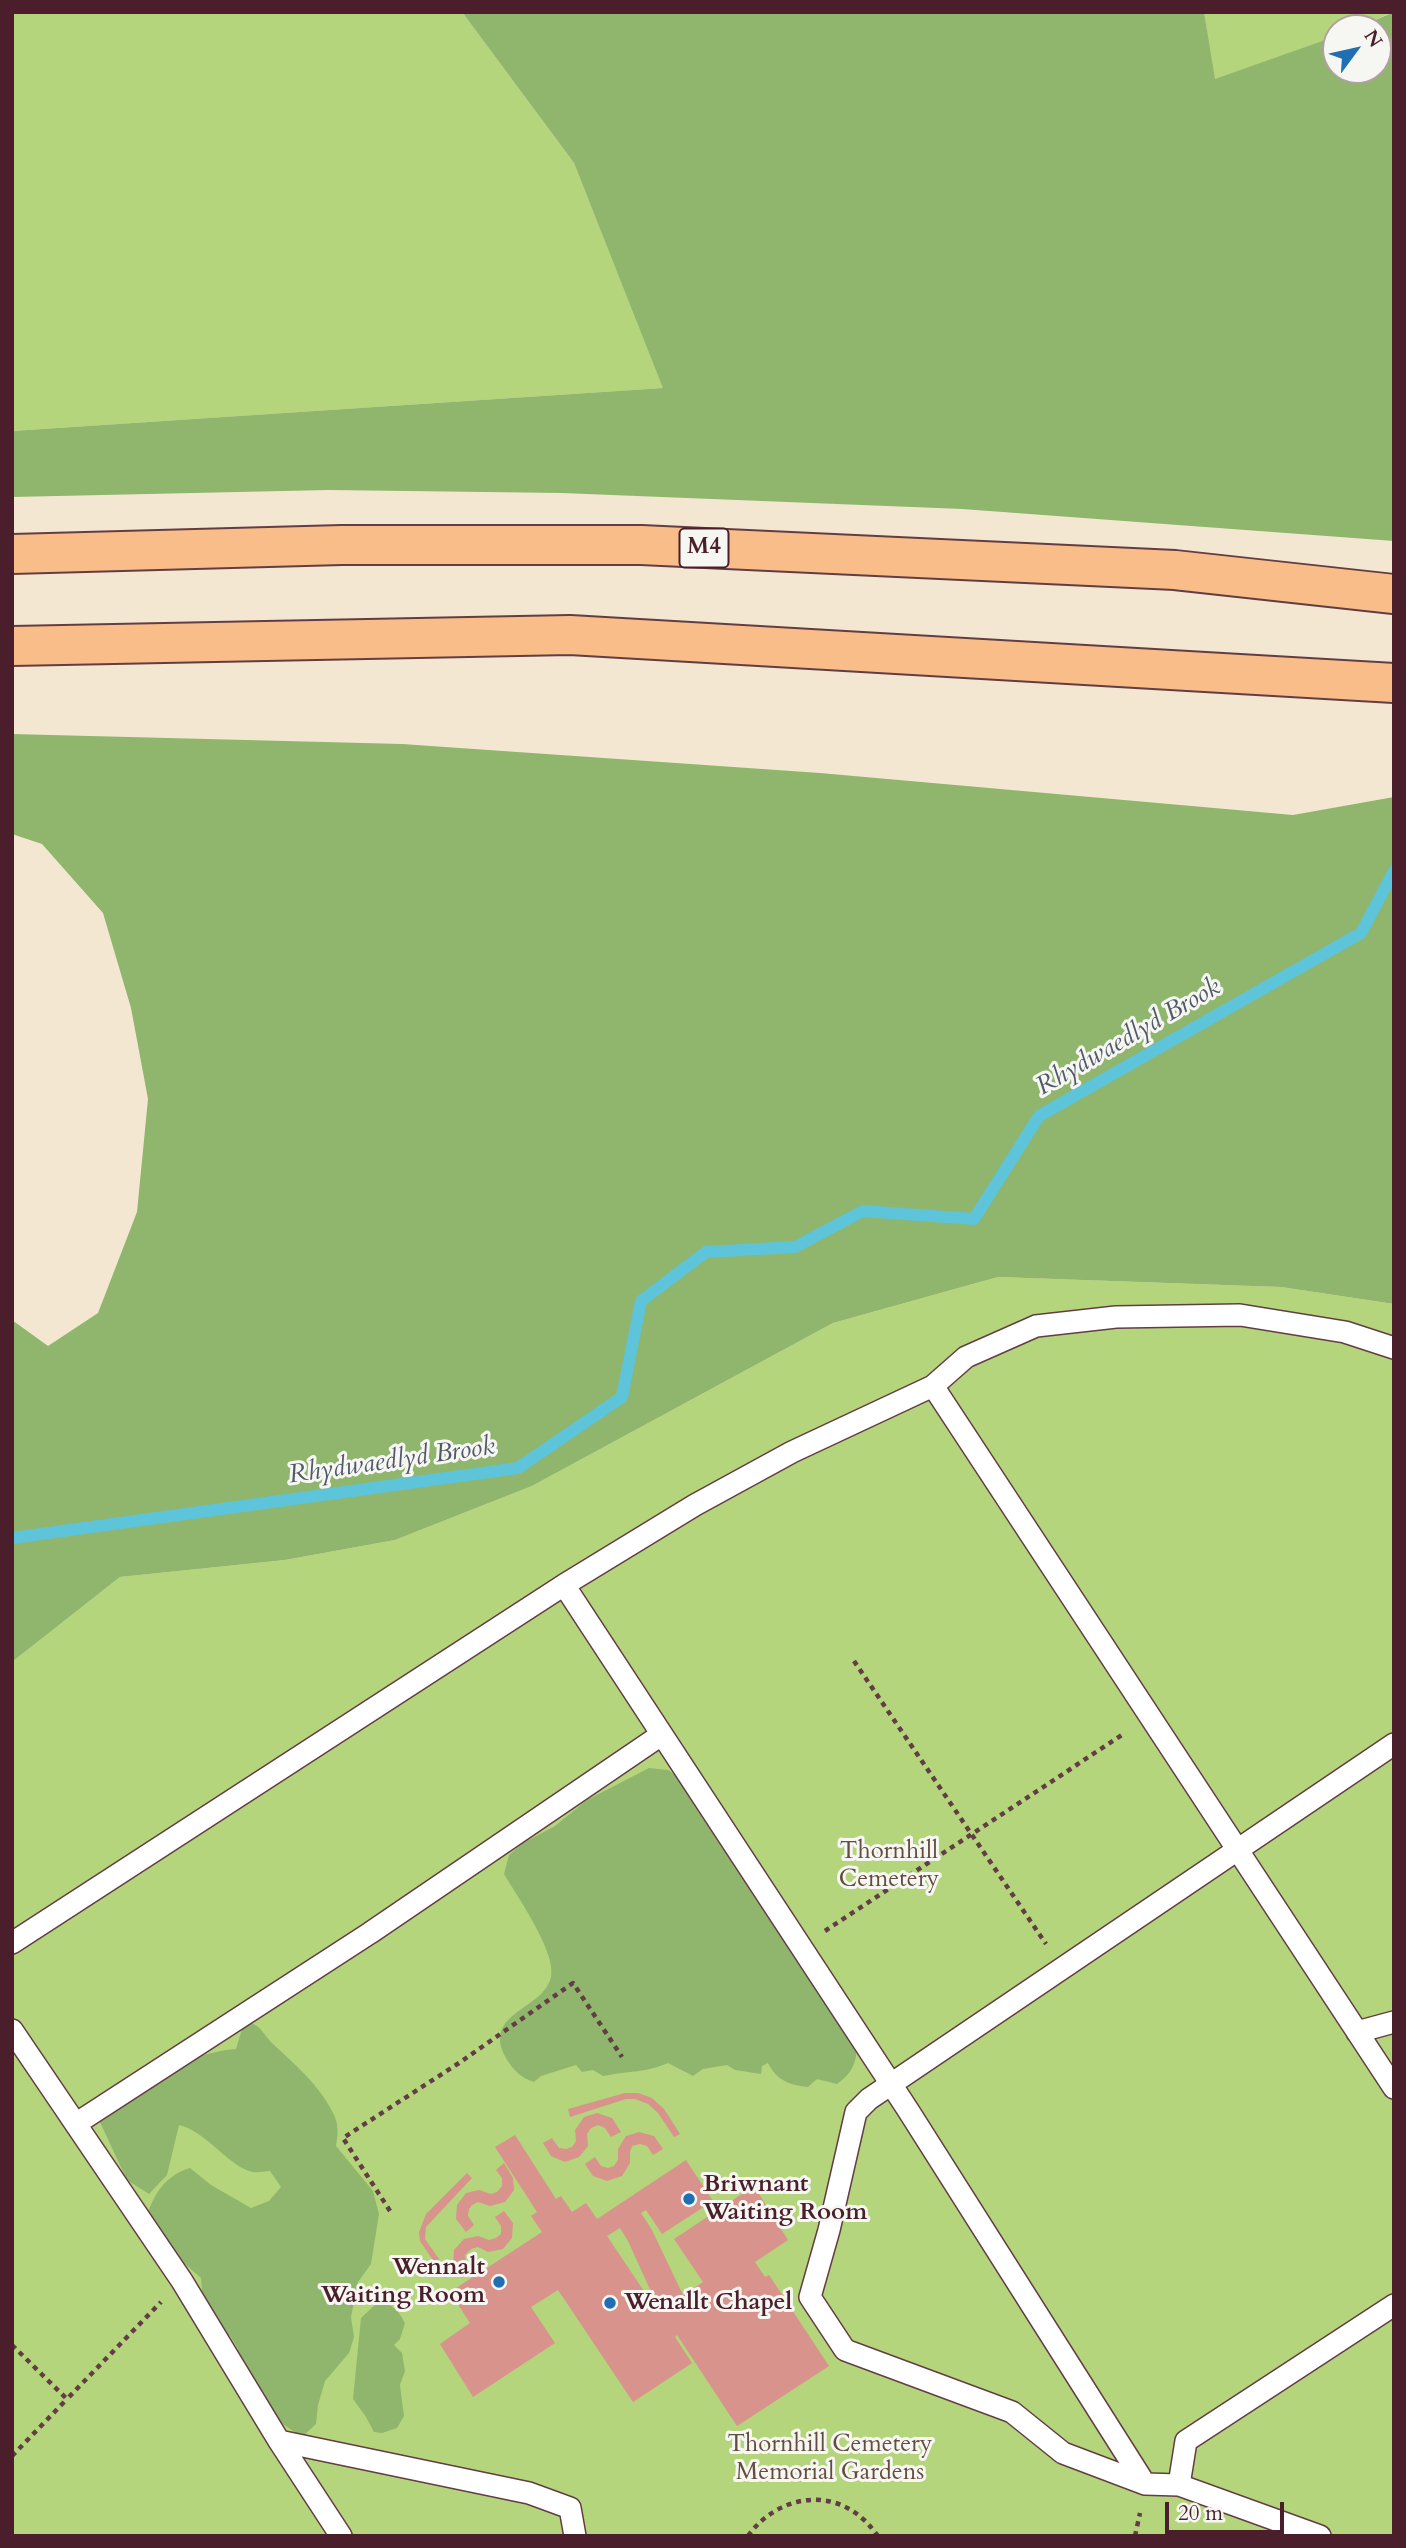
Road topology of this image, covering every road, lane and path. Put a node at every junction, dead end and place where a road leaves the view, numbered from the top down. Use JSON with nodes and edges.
{"nodes":[{"id":1,"x":12,"y":554,"type":"edge"},
{"id":2,"x":1394,"y":594,"type":"edge"},
{"id":3,"x":12,"y":646,"type":"edge"},
{"id":4,"x":1394,"y":682,"type":"edge"},
{"id":5,"x":1394,"y":1348,"type":"edge"},
{"id":6,"x":933,"y":1386,"type":"junction"},
{"id":7,"x":564,"y":1585,"type":"junction"},
{"id":8,"x":854,"y":1661,"type":"dead end"},
{"id":9,"x":1150,"y":1717,"type":"junction"},
{"id":10,"x":662,"y":1735,"type":"junction"},
{"id":11,"x":1394,"y":1744,"type":"edge"},
{"id":12,"x":971,"y":1835,"type":"junction"},
{"id":13,"x":1237,"y":1851,"type":"junction"},
{"id":14,"x":12,"y":1943,"type":"edge"},
{"id":15,"x":801,"y":1947,"type":"junction"},
{"id":16,"x":1063,"y":1968,"type":"junction"},
{"id":17,"x":1394,"y":2022,"type":"edge"},
{"id":18,"x":12,"y":2030,"type":"edge"},
{"id":19,"x":1357,"y":2032,"type":"junction"},
{"id":20,"x":622,"y":2057,"type":"dead end"},
{"id":21,"x":891,"y":2083,"type":"junction"},
{"id":22,"x":1394,"y":2088,"type":"edge"},
{"id":23,"x":76,"y":2123,"type":"junction"},
{"id":24,"x":390,"y":2211,"type":"dead end"},
{"id":25,"x":182,"y":2281,"type":"junction"},
{"id":26,"x":1394,"y":2305,"type":"edge"},
{"id":27,"x":12,"y":2345,"type":"edge"},
{"id":28,"x":67,"y":2399,"type":"junction"},
{"id":29,"x":279,"y":2441,"type":"junction"},
{"id":30,"x":12,"y":2456,"type":"edge"},
{"id":31,"x":1145,"y":2484,"type":"junction"},
{"id":32,"x":1179,"y":2485,"type":"junction"},
{"id":33,"x":341,"y":2536,"type":"edge"},
{"id":34,"x":575,"y":2536,"type":"edge"},
{"id":35,"x":748,"y":2536,"type":"edge"},
{"id":36,"x":878,"y":2536,"type":"edge"},
{"id":37,"x":1320,"y":2536,"type":"edge"}],
"edges":[{"from":1,"to":2,"type":"highway","number":"M4"},
{"from":3,"to":4,"type":"highway"},
{"from":5,"to":6,"type":"lane"},
{"from":6,"to":7,"type":"lane"},
{"from":6,"to":9,"type":"lane"},
{"from":7,"to":10,"type":"lane"},
{"from":7,"to":14,"type":"lane"},
{"from":8,"to":12,"type":"path"},
{"from":9,"to":12,"type":"path"},
{"from":9,"to":13,"type":"lane"},
{"from":10,"to":15,"type":"lane"},
{"from":10,"to":23,"type":"lane"},
{"from":11,"to":13,"type":"lane"},
{"from":12,"to":15,"type":"path"},
{"from":12,"to":16,"type":"path"},
{"from":13,"to":16,"type":"lane"},
{"from":13,"to":19,"type":"lane"},
{"from":15,"to":21,"type":"lane"},
{"from":16,"to":21,"type":"lane"},
{"from":17,"to":19,"type":"lane"},
{"from":18,"to":23,"type":"lane"},
{"from":19,"to":22,"type":"lane"},
{"from":20,"to":24,"type":"path"},
{"from":21,"to":31,"type":"lane"},
{"from":21,"to":31,"type":"lane"},
{"from":23,"to":25,"type":"lane"},
{"from":25,"to":28,"type":"path"},
{"from":25,"to":29,"type":"lane"},
{"from":26,"to":32,"type":"lane"},
{"from":27,"to":28,"type":"path"},
{"from":28,"to":30,"type":"path"},
{"from":29,"to":33,"type":"lane"},
{"from":29,"to":34,"type":"lane"},
{"from":31,"to":32,"type":"lane"},
{"from":32,"to":37,"type":"lane"},
{"from":35,"to":36,"type":"path"}]}
